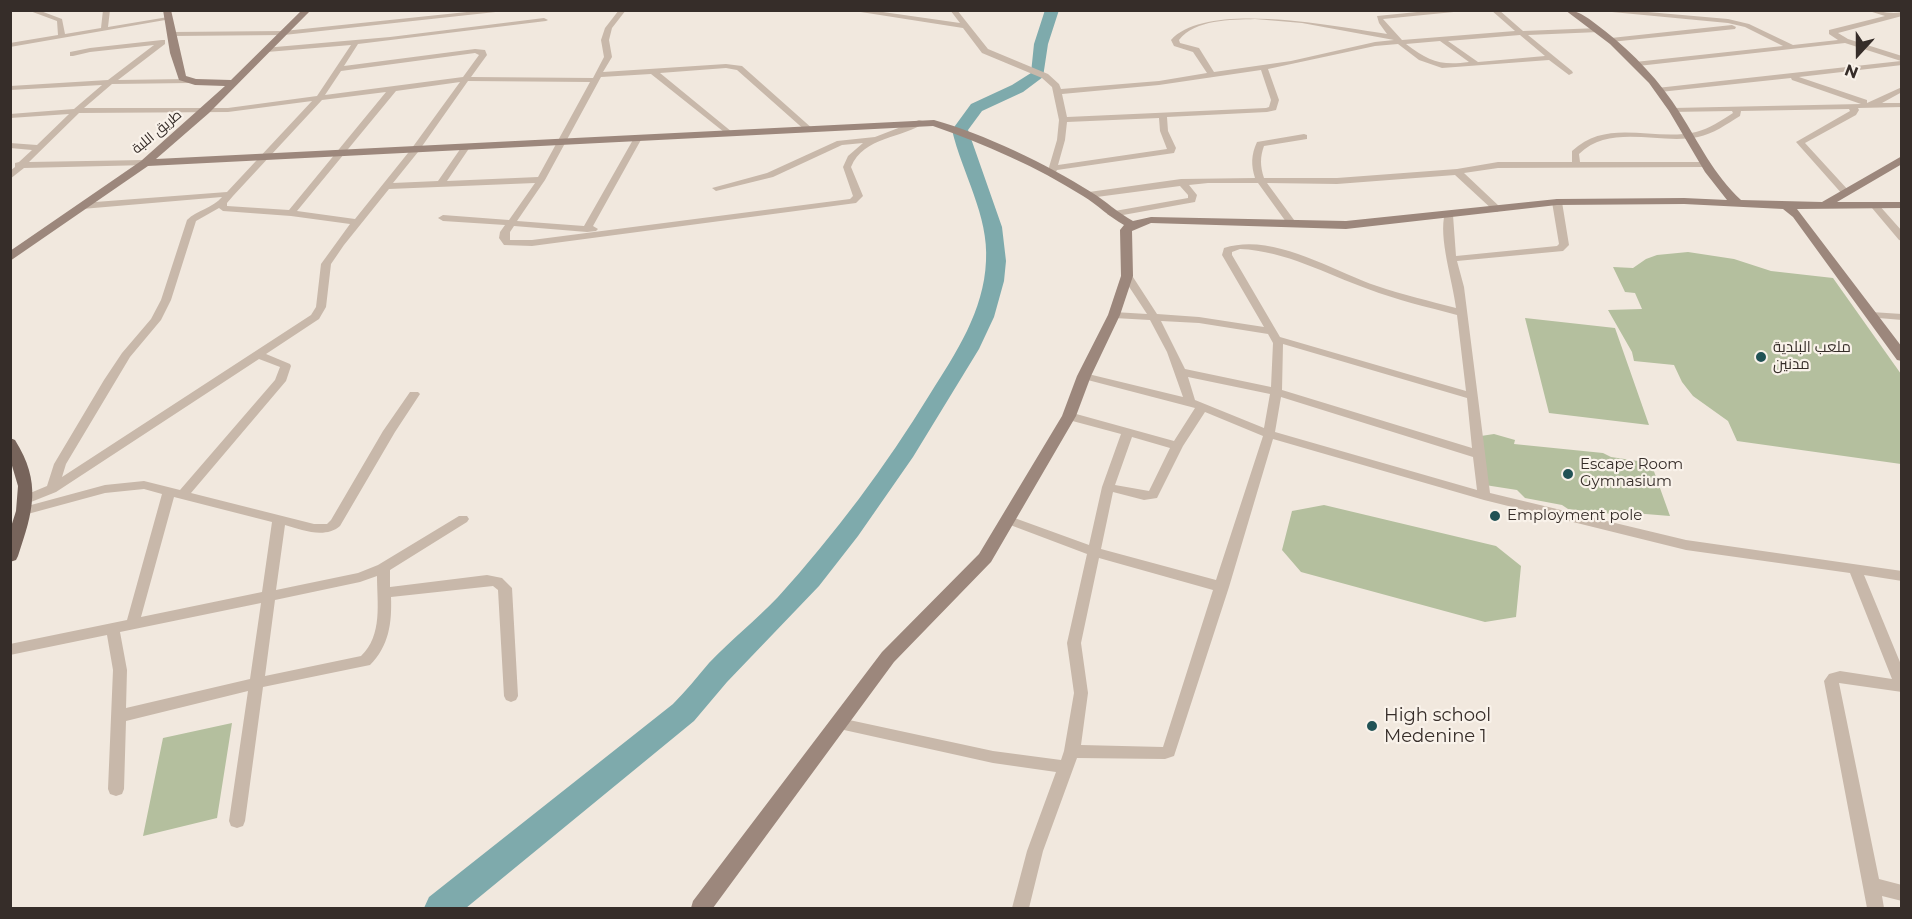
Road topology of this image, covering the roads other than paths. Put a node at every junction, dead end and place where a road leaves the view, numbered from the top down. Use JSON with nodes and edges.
{"nodes":[{"id":1,"x":107,"y":10,"type":"edge"},
{"id":2,"x":307,"y":10,"type":"edge"},
{"id":3,"x":511,"y":10,"type":"edge"},
{"id":4,"x":623,"y":10,"type":"edge"},
{"id":5,"x":851,"y":10,"type":"edge"},
{"id":6,"x":953,"y":10,"type":"edge"},
{"id":7,"x":1471,"y":10,"type":"edge"},
{"id":8,"x":1494,"y":10,"type":"edge"},
{"id":9,"x":1569,"y":10,"type":"edge"},
{"id":10,"x":1594,"y":10,"type":"edge"},
{"id":11,"x":1869,"y":10,"type":"edge"},
{"id":12,"x":33,"y":11,"type":"edge"},
{"id":13,"x":1378,"y":14,"type":"edge"},
{"id":14,"x":1902,"y":14,"type":"edge"},
{"id":15,"x":168,"y":15,"type":"edge"},
{"id":16,"x":435,"y":15,"type":"edge"},
{"id":17,"x":1891,"y":16,"type":"junction"},
{"id":18,"x":1902,"y":19,"type":"edge"},
{"id":19,"x":544,"y":20,"type":"dead end"},
{"id":20,"x":393,"y":23,"type":"junction"},
{"id":21,"x":1747,"y":25,"type":"junction"},
{"id":22,"x":964,"y":26,"type":"junction"},
{"id":23,"x":104,"y":29,"type":"junction"},
{"id":24,"x":1599,"y":30,"type":"junction"},
{"id":25,"x":284,"y":33,"type":"junction"},
{"id":26,"x":1521,"y":33,"type":"junction"},
{"id":27,"x":62,"y":36,"type":"junction"},
{"id":28,"x":1440,"y":38,"type":"junction"},
{"id":29,"x":169,"y":39,"type":"junction"},
{"id":30,"x":390,"y":39,"type":"junction"},
{"id":31,"x":1398,"y":39,"type":"junction"},
{"id":32,"x":1611,"y":40,"type":"junction"},
{"id":33,"x":1845,"y":41,"type":"junction"},
{"id":34,"x":356,"y":42,"type":"junction"},
{"id":35,"x":10,"y":45,"type":"edge"},
{"id":36,"x":1792,"y":47,"type":"junction"},
{"id":37,"x":267,"y":50,"type":"junction"},
{"id":38,"x":73,"y":54,"type":"dead end"},
{"id":39,"x":1550,"y":58,"type":"junction"},
{"id":40,"x":1902,"y":61,"type":"edge"},
{"id":41,"x":1476,"y":64,"type":"junction"},
{"id":42,"x":1638,"y":64,"type":"junction"},
{"id":43,"x":1264,"y":67,"type":"junction"},
{"id":44,"x":338,"y":69,"type":"junction"},
{"id":45,"x":653,"y":71,"type":"junction"},
{"id":46,"x":1569,"y":73,"type":"dead end"},
{"id":47,"x":1212,"y":75,"type":"junction"},
{"id":48,"x":596,"y":77,"type":"junction"},
{"id":49,"x":1792,"y":77,"type":"junction"},
{"id":50,"x":466,"y":80,"type":"junction"},
{"id":51,"x":187,"y":81,"type":"junction"},
{"id":52,"x":110,"y":82,"type":"junction"},
{"id":53,"x":232,"y":83,"type":"junction"},
{"id":54,"x":10,"y":88,"type":"edge"},
{"id":55,"x":1902,"y":89,"type":"edge"},
{"id":56,"x":392,"y":90,"type":"junction"},
{"id":57,"x":1660,"y":90,"type":"junction"},
{"id":58,"x":1058,"y":92,"type":"junction"},
{"id":59,"x":318,"y":100,"type":"junction"},
{"id":60,"x":1872,"y":105,"type":"junction"},
{"id":61,"x":1902,"y":105,"type":"edge"},
{"id":62,"x":1851,"y":106,"type":"junction"},
{"id":63,"x":1736,"y":108,"type":"junction"},
{"id":64,"x":1673,"y":110,"type":"junction"},
{"id":65,"x":205,"y":111,"type":"junction"},
{"id":66,"x":78,"y":112,"type":"junction"},
{"id":67,"x":1163,"y":115,"type":"junction"},
{"id":68,"x":10,"y":116,"type":"edge"},
{"id":69,"x":1902,"y":116,"type":"edge"},
{"id":70,"x":1063,"y":120,"type":"junction"},
{"id":71,"x":922,"y":122,"type":"junction"},
{"id":72,"x":810,"y":130,"type":"junction"},
{"id":73,"x":729,"y":134,"type":"junction"},
{"id":74,"x":1688,"y":135,"type":"junction"},
{"id":75,"x":1304,"y":137,"type":"dead end"},
{"id":76,"x":638,"y":138,"type":"junction"},
{"id":77,"x":880,"y":139,"type":"junction"},
{"id":78,"x":562,"y":143,"type":"junction"},
{"id":79,"x":10,"y":145,"type":"edge"},
{"id":80,"x":466,"y":147,"type":"junction"},
{"id":81,"x":39,"y":148,"type":"junction"},
{"id":82,"x":415,"y":150,"type":"junction"},
{"id":83,"x":342,"y":153,"type":"junction"},
{"id":84,"x":265,"y":157,"type":"junction"},
{"id":85,"x":1902,"y":159,"type":"edge"},
{"id":86,"x":145,"y":163,"type":"junction"},
{"id":87,"x":1576,"y":164,"type":"junction"},
{"id":88,"x":1704,"y":164,"type":"junction"},
{"id":89,"x":10,"y":165,"type":"edge"},
{"id":90,"x":22,"y":165,"type":"junction"},
{"id":91,"x":1052,"y":171,"type":"junction"},
{"id":92,"x":1457,"y":172,"type":"junction"},
{"id":93,"x":10,"y":176,"type":"edge"},
{"id":94,"x":541,"y":180,"type":"junction"},
{"id":95,"x":1260,"y":181,"type":"junction"},
{"id":96,"x":1181,"y":182,"type":"junction"},
{"id":97,"x":441,"y":183,"type":"junction"},
{"id":98,"x":387,"y":186,"type":"junction"},
{"id":99,"x":716,"y":188,"type":"dead end"},
{"id":100,"x":230,"y":194,"type":"junction"},
{"id":101,"x":1089,"y":195,"type":"junction"},
{"id":102,"x":1842,"y":195,"type":"junction"},
{"id":103,"x":1734,"y":201,"type":"junction"},
{"id":104,"x":1557,"y":202,"type":"junction"},
{"id":105,"x":222,"y":203,"type":"junction"},
{"id":106,"x":1790,"y":204,"type":"junction"},
{"id":107,"x":1902,"y":204,"type":"edge"},
{"id":108,"x":1820,"y":205,"type":"junction"},
{"id":109,"x":82,"y":206,"type":"junction"},
{"id":110,"x":1875,"y":206,"type":"junction"},
{"id":111,"x":1497,"y":209,"type":"junction"},
{"id":112,"x":291,"y":213,"type":"junction"},
{"id":113,"x":1112,"y":214,"type":"junction"},
{"id":114,"x":1448,"y":215,"type":"junction"},
{"id":115,"x":443,"y":218,"type":"dead end"},
{"id":116,"x":357,"y":222,"type":"junction"},
{"id":117,"x":510,"y":222,"type":"junction"},
{"id":118,"x":1292,"y":224,"type":"junction"},
{"id":119,"x":1131,"y":225,"type":"junction"},
{"id":120,"x":587,"y":229,"type":"junction"},
{"id":121,"x":615,"y":231,"type":"junction"},
{"id":122,"x":1902,"y":238,"type":"edge"},
{"id":123,"x":13,"y":254,"type":"edge"},
{"id":124,"x":1451,"y":259,"type":"junction"},
{"id":125,"x":1127,"y":276,"type":"junction"},
{"id":126,"x":1462,"y":313,"type":"junction"},
{"id":127,"x":1114,"y":315,"type":"junction"},
{"id":128,"x":1871,"y":315,"type":"junction"},
{"id":129,"x":1155,"y":317,"type":"junction"},
{"id":130,"x":1902,"y":317,"type":"edge"},
{"id":131,"x":1274,"y":335,"type":"junction"},
{"id":132,"x":259,"y":355,"type":"junction"},
{"id":133,"x":1902,"y":357,"type":"edge"},
{"id":134,"x":1182,"y":372,"type":"junction"},
{"id":135,"x":1084,"y":376,"type":"junction"},
{"id":136,"x":1276,"y":392,"type":"junction"},
{"id":137,"x":414,"y":394,"type":"dead end"},
{"id":138,"x":1472,"y":396,"type":"junction"},
{"id":139,"x":1190,"y":402,"type":"junction"},
{"id":140,"x":1202,"y":407,"type":"junction"},
{"id":141,"x":1069,"y":416,"type":"junction"},
{"id":142,"x":1128,"y":432,"type":"junction"},
{"id":143,"x":1269,"y":434,"type":"junction"},
{"id":144,"x":10,"y":443,"type":"edge"},
{"id":145,"x":1177,"y":446,"type":"junction"},
{"id":146,"x":1478,"y":454,"type":"junction"},
{"id":147,"x":1108,"y":487,"type":"junction"},
{"id":148,"x":52,"y":489,"type":"junction"},
{"id":149,"x":175,"y":494,"type":"junction"},
{"id":150,"x":1484,"y":496,"type":"junction"},
{"id":151,"x":25,"y":505,"type":"junction"},
{"id":152,"x":463,"y":519,"type":"dead end"},
{"id":153,"x":279,"y":520,"type":"junction"},
{"id":154,"x":1009,"y":520,"type":"junction"},
{"id":155,"x":1095,"y":552,"type":"junction"},
{"id":156,"x":10,"y":556,"type":"edge"},
{"id":157,"x":383,"y":568,"type":"junction"},
{"id":158,"x":1855,"y":570,"type":"junction"},
{"id":159,"x":1902,"y":576,"type":"edge"},
{"id":160,"x":1222,"y":587,"type":"junction"},
{"id":161,"x":383,"y":593,"type":"junction"},
{"id":162,"x":269,"y":596,"type":"junction"},
{"id":163,"x":132,"y":626,"type":"junction"},
{"id":164,"x":113,"y":630,"type":"junction"},
{"id":165,"x":10,"y":650,"type":"edge"},
{"id":166,"x":256,"y":683,"type":"junction"},
{"id":167,"x":1901,"y":686,"type":"edge"},
{"id":168,"x":511,"y":696,"type":"dead end"},
{"id":169,"x":120,"y":716,"type":"junction"},
{"id":170,"x":840,"y":724,"type":"junction"},
{"id":171,"x":1072,"y":751,"type":"junction"},
{"id":172,"x":1067,"y":767,"type":"junction"},
{"id":173,"x":116,"y":789,"type":"dead end"},
{"id":174,"x":237,"y":821,"type":"dead end"},
{"id":175,"x":1871,"y":885,"type":"junction"},
{"id":176,"x":1902,"y":893,"type":"edge"},
{"id":177,"x":701,"y":909,"type":"edge"},
{"id":178,"x":1021,"y":909,"type":"edge"},
{"id":179,"x":1876,"y":909,"type":"edge"}],
"edges":[{"from":1,"to":23,"type":"street"},
{"from":2,"to":25,"type":"street","name":"طريق اللبة"},
{"from":3,"to":16,"type":"street"},
{"from":4,"to":48,"type":"street"},
{"from":5,"to":22,"type":"street"},
{"from":6,"to":22,"type":"street"},
{"from":7,"to":13,"type":"street"},
{"from":8,"to":26,"type":"street"},
{"from":9,"to":24,"type":"street"},
{"from":10,"to":21,"type":"street"},
{"from":11,"to":17,"type":"street"},
{"from":12,"to":27,"type":"street"},
{"from":13,"to":31,"type":"street"},
{"from":14,"to":17,"type":"street"},
{"from":15,"to":23,"type":"street"},
{"from":15,"to":29,"type":"street"},
{"from":16,"to":20,"type":"street"},
{"from":17,"to":18,"type":"street"},
{"from":17,"to":33,"type":"street"},
{"from":19,"to":30,"type":"street"},
{"from":20,"to":25,"type":"street"},
{"from":20,"to":30,"type":"street"},
{"from":21,"to":32,"type":"street"},
{"from":21,"to":36,"type":"street"},
{"from":22,"to":58,"type":"street"},
{"from":23,"to":27,"type":"street"},
{"from":24,"to":26,"type":"street"},
{"from":24,"to":32,"type":"street"},
{"from":25,"to":29,"type":"street"},
{"from":25,"to":37,"type":"street","name":"طريق اللبة"},
{"from":26,"to":28,"type":"street"},
{"from":26,"to":39,"type":"street"},
{"from":27,"to":35,"type":"street"},
{"from":28,"to":31,"type":"street"},
{"from":28,"to":41,"type":"street"},
{"from":29,"to":38,"type":"street"},
{"from":29,"to":51,"type":"street"},
{"from":29,"to":52,"type":"street"},
{"from":30,"to":34,"type":"street"},
{"from":31,"to":41,"type":"street"},
{"from":31,"to":43,"type":"street"},
{"from":31,"to":47,"type":"street"},
{"from":32,"to":42,"type":"street"},
{"from":33,"to":36,"type":"street"},
{"from":33,"to":40,"type":"street"},
{"from":34,"to":37,"type":"street"},
{"from":34,"to":44,"type":"street"},
{"from":36,"to":42,"type":"street"},
{"from":37,"to":53,"type":"street","name":"طريق اللبة"},
{"from":39,"to":41,"type":"street"},
{"from":39,"to":46,"type":"street"},
{"from":40,"to":49,"type":"street"},
{"from":42,"to":57,"type":"street"},
{"from":43,"to":47,"type":"street"},
{"from":43,"to":67,"type":"street"},
{"from":44,"to":50,"type":"street"},
{"from":44,"to":59,"type":"street"},
{"from":45,"to":48,"type":"street"},
{"from":45,"to":72,"type":"street"},
{"from":45,"to":73,"type":"street"},
{"from":47,"to":58,"type":"street"},
{"from":48,"to":50,"type":"street"},
{"from":48,"to":78,"type":"street"},
{"from":49,"to":57,"type":"street"},
{"from":49,"to":60,"type":"street"},
{"from":50,"to":56,"type":"street"},
{"from":50,"to":82,"type":"street"},
{"from":51,"to":52,"type":"street"},
{"from":51,"to":53,"type":"street"},
{"from":52,"to":54,"type":"street"},
{"from":52,"to":66,"type":"street"},
{"from":53,"to":65,"type":"street","name":"طريق اللبة"},
{"from":55,"to":60,"type":"street"},
{"from":56,"to":59,"type":"street"},
{"from":56,"to":83,"type":"street"},
{"from":57,"to":64,"type":"street"},
{"from":58,"to":70,"type":"street"},
{"from":59,"to":65,"type":"street"},
{"from":59,"to":84,"type":"street"},
{"from":60,"to":61,"type":"street"},
{"from":60,"to":62,"type":"street"},
{"from":60,"to":69,"type":"street"},
{"from":62,"to":63,"type":"street"},
{"from":62,"to":102,"type":"street"},
{"from":63,"to":64,"type":"street"},
{"from":63,"to":74,"type":"street"},
{"from":64,"to":74,"type":"street"},
{"from":65,"to":66,"type":"street"},
{"from":65,"to":86,"type":"street","name":"طريق اللبة"},
{"from":66,"to":68,"type":"street"},
{"from":66,"to":81,"type":"street"},
{"from":67,"to":70,"type":"street"},
{"from":67,"to":91,"type":"street"},
{"from":70,"to":91,"type":"street"},
{"from":71,"to":72,"type":"street"},
{"from":71,"to":77,"type":"street"},
{"from":71,"to":91,"type":"street"},
{"from":72,"to":73,"type":"street"},
{"from":73,"to":76,"type":"street"},
{"from":74,"to":87,"type":"street"},
{"from":74,"to":88,"type":"street"},
{"from":75,"to":95,"type":"street"},
{"from":76,"to":78,"type":"street"},
{"from":76,"to":120,"type":"street"},
{"from":77,"to":99,"type":"street"},
{"from":77,"to":121,"type":"street"},
{"from":78,"to":80,"type":"street"},
{"from":78,"to":94,"type":"street"},
{"from":79,"to":81,"type":"street"},
{"from":80,"to":82,"type":"street"},
{"from":80,"to":97,"type":"street"},
{"from":81,"to":90,"type":"street"},
{"from":82,"to":83,"type":"street"},
{"from":82,"to":98,"type":"street"},
{"from":83,"to":84,"type":"street"},
{"from":83,"to":112,"type":"street"},
{"from":84,"to":86,"type":"street"},
{"from":84,"to":100,"type":"street"},
{"from":85,"to":102,"type":"street"},
{"from":86,"to":90,"type":"street"},
{"from":86,"to":109,"type":"street","name":"طريق اللبة"},
{"from":87,"to":88,"type":"street"},
{"from":87,"to":92,"type":"street"},
{"from":88,"to":103,"type":"street"},
{"from":89,"to":90,"type":"street"},
{"from":90,"to":93,"type":"street"},
{"from":91,"to":101,"type":"street"},
{"from":92,"to":95,"type":"street"},
{"from":92,"to":111,"type":"street"},
{"from":94,"to":97,"type":"street"},
{"from":94,"to":117,"type":"street"},
{"from":95,"to":96,"type":"street"},
{"from":95,"to":118,"type":"street"},
{"from":96,"to":101,"type":"street"},
{"from":96,"to":113,"type":"street"},
{"from":97,"to":98,"type":"street"},
{"from":98,"to":116,"type":"street"},
{"from":100,"to":105,"type":"street"},
{"from":100,"to":109,"type":"street"},
{"from":101,"to":113,"type":"street"},
{"from":102,"to":106,"type":"street"},
{"from":102,"to":107,"type":"street"},
{"from":102,"to":108,"type":"street"},
{"from":103,"to":104,"type":"street"},
{"from":103,"to":106,"type":"street"},
{"from":104,"to":111,"type":"street"},
{"from":104,"to":124,"type":"street"},
{"from":105,"to":112,"type":"street"},
{"from":105,"to":148,"type":"street"},
{"from":106,"to":108,"type":"street"},
{"from":106,"to":128,"type":"street"},
{"from":107,"to":110,"type":"street"},
{"from":108,"to":110,"type":"street"},
{"from":109,"to":123,"type":"street","name":"طريق اللبة"},
{"from":110,"to":122,"type":"street"},
{"from":111,"to":114,"type":"street"},
{"from":112,"to":116,"type":"street"},
{"from":113,"to":119,"type":"street"},
{"from":114,"to":118,"type":"street"},
{"from":114,"to":124,"type":"street"},
{"from":115,"to":117,"type":"street"},
{"from":116,"to":132,"type":"street"},
{"from":117,"to":120,"type":"street"},
{"from":117,"to":121,"type":"street"},
{"from":118,"to":119,"type":"street"},
{"from":119,"to":125,"type":"street"},
{"from":120,"to":121,"type":"street"},
{"from":124,"to":126,"type":"street"},
{"from":125,"to":127,"type":"street"},
{"from":125,"to":129,"type":"street"},
{"from":126,"to":131,"type":"street"},
{"from":126,"to":138,"type":"street"},
{"from":127,"to":129,"type":"street"},
{"from":127,"to":135,"type":"street"},
{"from":128,"to":130,"type":"street"},
{"from":128,"to":133,"type":"street"},
{"from":129,"to":131,"type":"street"},
{"from":129,"to":134,"type":"street"},
{"from":131,"to":136,"type":"street"},
{"from":131,"to":138,"type":"street"},
{"from":132,"to":148,"type":"street"},
{"from":132,"to":149,"type":"street"},
{"from":134,"to":136,"type":"street"},
{"from":134,"to":139,"type":"street"},
{"from":135,"to":139,"type":"street"},
{"from":135,"to":141,"type":"street"},
{"from":136,"to":143,"type":"street"},
{"from":136,"to":146,"type":"street"},
{"from":137,"to":153,"type":"street"},
{"from":138,"to":146,"type":"street"},
{"from":139,"to":140,"type":"street"},
{"from":140,"to":143,"type":"street"},
{"from":140,"to":145,"type":"street"},
{"from":141,"to":142,"type":"street"},
{"from":141,"to":154,"type":"street"},
{"from":142,"to":145,"type":"street"},
{"from":142,"to":147,"type":"street"},
{"from":143,"to":150,"type":"street"},
{"from":143,"to":160,"type":"street"},
{"from":144,"to":151,"type":"main road"},
{"from":145,"to":147,"type":"street"},
{"from":146,"to":150,"type":"street"},
{"from":147,"to":155,"type":"street"},
{"from":148,"to":151,"type":"street"},
{"from":149,"to":151,"type":"street"},
{"from":149,"to":153,"type":"street"},
{"from":149,"to":163,"type":"street"},
{"from":150,"to":158,"type":"street"},
{"from":151,"to":156,"type":"main road"},
{"from":152,"to":157,"type":"street"},
{"from":153,"to":162,"type":"street"},
{"from":154,"to":155,"type":"street"},
{"from":154,"to":170,"type":"street"},
{"from":155,"to":160,"type":"street"},
{"from":155,"to":171,"type":"street"},
{"from":157,"to":161,"type":"street"},
{"from":157,"to":162,"type":"street"},
{"from":158,"to":159,"type":"street"},
{"from":158,"to":167,"type":"street"},
{"from":160,"to":171,"type":"street"},
{"from":161,"to":166,"type":"street"},
{"from":161,"to":168,"type":"street"},
{"from":162,"to":163,"type":"street"},
{"from":162,"to":166,"type":"street"},
{"from":163,"to":164,"type":"street"},
{"from":164,"to":165,"type":"street"},
{"from":164,"to":169,"type":"street"},
{"from":166,"to":169,"type":"street"},
{"from":166,"to":174,"type":"street"},
{"from":167,"to":175,"type":"street"},
{"from":169,"to":173,"type":"street"},
{"from":170,"to":172,"type":"street"},
{"from":170,"to":177,"type":"street"},
{"from":171,"to":172,"type":"street"},
{"from":172,"to":178,"type":"street"},
{"from":175,"to":176,"type":"street"},
{"from":175,"to":179,"type":"street"}]}
